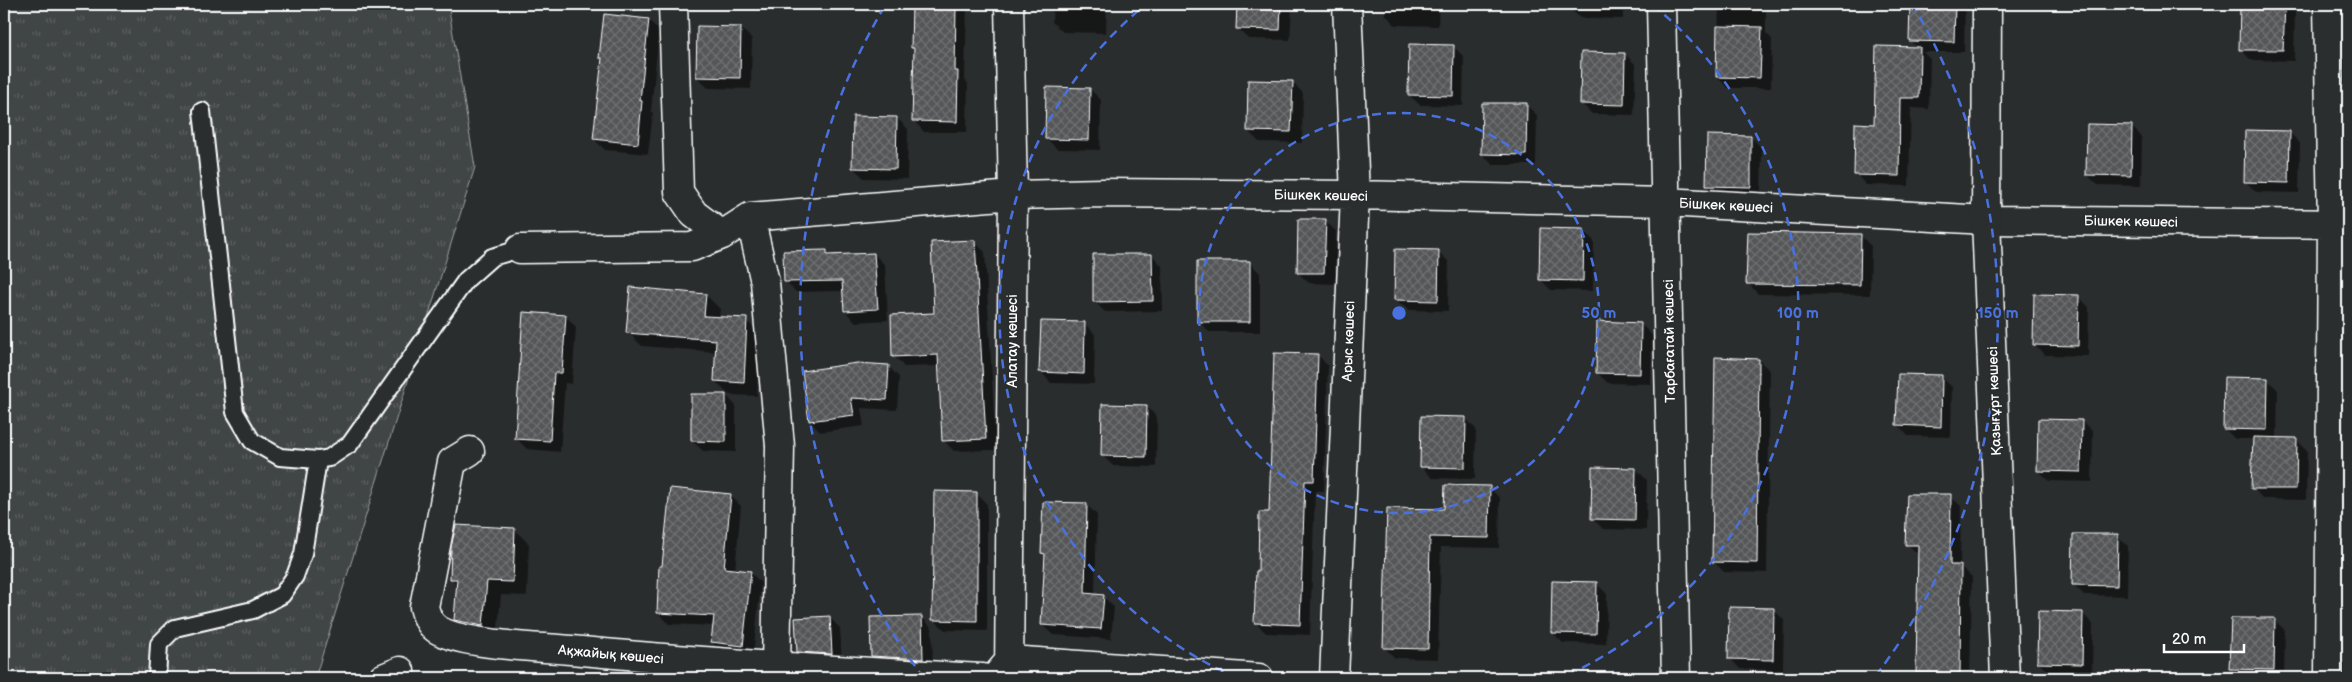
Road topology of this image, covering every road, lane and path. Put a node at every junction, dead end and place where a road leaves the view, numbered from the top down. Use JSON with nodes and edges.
{"nodes":[{"id":1,"x":673,"y":4,"type":"edge"},
{"id":2,"x":1009,"y":4,"type":"edge"},
{"id":3,"x":1347,"y":4,"type":"edge"},
{"id":4,"x":1661,"y":4,"type":"edge"},
{"id":5,"x":1987,"y":4,"type":"edge"},
{"id":6,"x":2328,"y":4,"type":"edge"},
{"id":7,"x":202,"y":111,"type":"dead end"},
{"id":8,"x":1013,"y":195,"type":"junction"},
{"id":9,"x":1355,"y":195,"type":"junction"},
{"id":10,"x":1666,"y":202,"type":"junction"},
{"id":11,"x":750,"y":217,"type":"junction"},
{"id":12,"x":1986,"y":220,"type":"junction"},
{"id":13,"x":2340,"y":224,"type":"edge"},
{"id":14,"x":722,"y":235,"type":"junction"},
{"id":15,"x":520,"y":249,"type":"joint"},
{"id":16,"x":470,"y":451,"type":"dead end"},
{"id":17,"x":318,"y":460,"type":"junction"},
{"id":18,"x":776,"y":668,"type":"junction"},
{"id":19,"x":664,"y":669,"type":"edge"},
{"id":20,"x":1004,"y":672,"type":"edge"},
{"id":21,"x":157,"y":678,"type":"edge"},
{"id":22,"x":983,"y":678,"type":"edge"},
{"id":23,"x":1259,"y":678,"type":"edge"},
{"id":24,"x":1334,"y":678,"type":"edge"},
{"id":25,"x":1676,"y":678,"type":"edge"},
{"id":26,"x":2005,"y":678,"type":"edge"},
{"id":27,"x":2330,"y":678,"type":"edge"}],
"edges":[{"from":1,"to":14,"type":"street"},
{"from":2,"to":8,"type":"street","name":"Алатау көшесі"},
{"from":3,"to":9,"type":"street","name":"Арыс көшесі"},
{"from":4,"to":10,"type":"street","name":"Тарбағатай көшесі"},
{"from":5,"to":12,"type":"street","name":"Қазығұрт көшесі"},
{"from":6,"to":13,"type":"street"},
{"from":7,"to":17,"type":"lane"},
{"from":8,"to":9,"type":"street","name":"Бішкек көшесі"},
{"from":8,"to":11,"type":"street","name":"Бішкек көшесі"},
{"from":8,"to":20,"type":"street","name":"Алатау көшесі"},
{"from":9,"to":10,"type":"street","name":"Бішкек көшесі"},
{"from":9,"to":24,"type":"street","name":"Арыс көшесі"},
{"from":10,"to":12,"type":"street","name":"Бішкек көшесі"},
{"from":10,"to":25,"type":"street","name":"Тарбағатай көшесі"},
{"from":11,"to":14,"type":"street"},
{"from":11,"to":18,"type":"street"},
{"from":12,"to":13,"type":"street","name":"Бішкек көшесі"},
{"from":12,"to":26,"type":"street","name":"Қазығұрт көшесі"},
{"from":13,"to":27,"type":"street"},
{"from":14,"to":15,"type":"street"},
{"from":15,"to":17,"type":"lane"},
{"from":16,"to":19,"type":"street","name":"Ақжайық көшесі"},
{"from":17,"to":21,"type":"lane"},
{"from":18,"to":19,"type":"street","name":"Ақжайық көшесі"},
{"from":18,"to":22,"type":"street","name":"Ақжайық көшесі"},
{"from":20,"to":23,"type":"street"}]}
